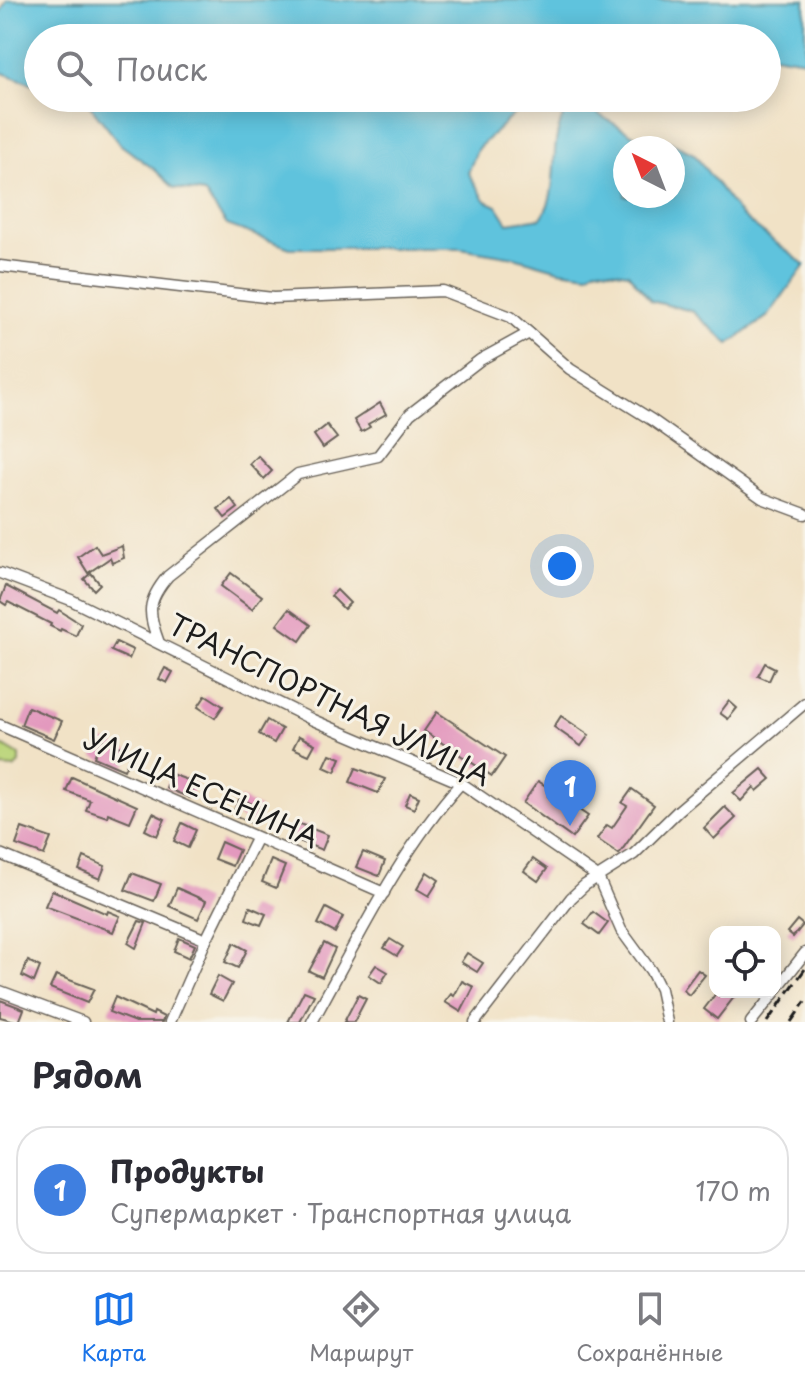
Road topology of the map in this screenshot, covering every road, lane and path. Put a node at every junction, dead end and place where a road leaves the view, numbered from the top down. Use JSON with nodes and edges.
{"nodes":[{"id":1,"x":0,"y":266,"type":"edge"},
{"id":2,"x":529,"y":333,"type":"junction"},
{"id":3,"x":805,"y":514,"type":"edge"},
{"id":4,"x":0,"y":573,"type":"edge"},
{"id":5,"x":159,"y":643,"type":"junction"},
{"id":6,"x":805,"y":703,"type":"edge"},
{"id":7,"x":0,"y":725,"type":"edge"},
{"id":8,"x":461,"y":783,"type":"junction"},
{"id":9,"x":256,"y":839,"type":"junction"},
{"id":10,"x":0,"y":854,"type":"edge"},
{"id":11,"x":598,"y":877,"type":"junction"},
{"id":12,"x":384,"y":893,"type":"junction"},
{"id":13,"x":206,"y":940,"type":"junction"},
{"id":14,"x":805,"y":953,"type":"edge"},
{"id":15,"x":781,"y":984,"type":"edge"},
{"id":16,"x":0,"y":991,"type":"edge"},
{"id":17,"x":770,"y":998,"type":"edge"},
{"id":18,"x":83,"y":1022,"type":"edge"},
{"id":19,"x":170,"y":1022,"type":"edge"},
{"id":20,"x":312,"y":1022,"type":"edge"},
{"id":21,"x":475,"y":1022,"type":"edge"},
{"id":22,"x":667,"y":1022,"type":"edge"},
{"id":23,"x":751,"y":1022,"type":"edge"}],
"edges":[{"from":1,"to":2,"type":"street"},
{"from":2,"to":3,"type":"street"},
{"from":2,"to":5,"type":"street"},
{"from":4,"to":5,"type":"street","name":"ТРАНСПОРТНАЯ УЛИЦА"},
{"from":5,"to":8,"type":"street","name":"ТРАНСПОРТНАЯ УЛИЦА"},
{"from":6,"to":11,"type":"street"},
{"from":7,"to":9,"type":"street","name":"УЛИЦА ЕСЕНИНА"},
{"from":8,"to":11,"type":"street","name":"ТРАНСПОРТНАЯ УЛИЦА"},
{"from":8,"to":12,"type":"street"},
{"from":9,"to":12,"type":"street","name":"УЛИЦА ЕСЕНИНА"},
{"from":9,"to":13,"type":"street"},
{"from":10,"to":13,"type":"street"},
{"from":11,"to":21,"type":"street"},
{"from":11,"to":22,"type":"street"},
{"from":12,"to":20,"type":"street"},
{"from":13,"to":19,"type":"street"},
{"from":14,"to":15,"type":"street"},
{"from":16,"to":18,"type":"street"},
{"from":17,"to":23,"type":"street"}]}
